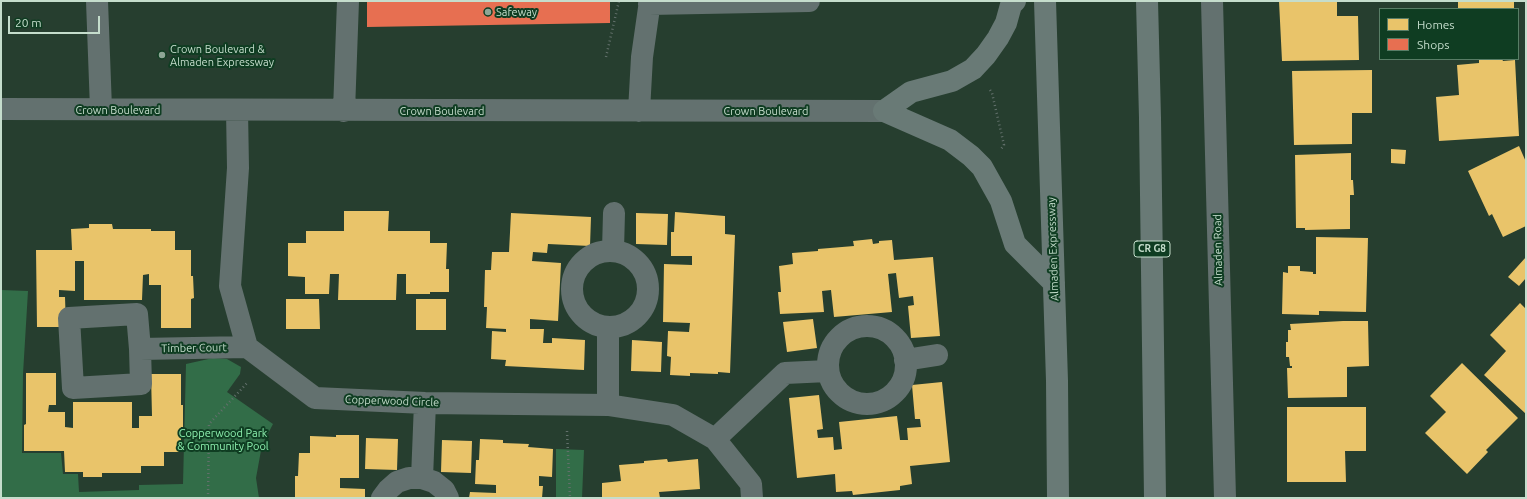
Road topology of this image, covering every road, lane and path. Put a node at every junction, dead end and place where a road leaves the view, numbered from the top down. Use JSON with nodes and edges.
{"nodes":[{"id":1,"x":98,"y":1,"type":"edge"},
{"id":2,"x":348,"y":1,"type":"edge"},
{"id":3,"x":619,"y":1,"type":"edge"},
{"id":4,"x":809,"y":1,"type":"edge"},
{"id":5,"x":1015,"y":1,"type":"edge"},
{"id":6,"x":1045,"y":1,"type":"edge"},
{"id":7,"x":1147,"y":1,"type":"edge"},
{"id":8,"x":1212,"y":1,"type":"edge"},
{"id":9,"x":650,"y":3,"type":"edge"},
{"id":10,"x":606,"y":56,"type":"dead end"},
{"id":11,"x":989,"y":89,"type":"dead end"},
{"id":12,"x":1,"y":109,"type":"edge"},
{"id":13,"x":101,"y":109,"type":"junction"},
{"id":14,"x":237,"y":110,"type":"junction"},
{"id":15,"x":344,"y":111,"type":"junction"},
{"id":16,"x":638,"y":111,"type":"junction"},
{"id":17,"x":884,"y":111,"type":"junction"},
{"id":18,"x":999,"y":150,"type":"dead end"},
{"id":19,"x":614,"y":213,"type":"dead end"},
{"id":20,"x":613,"y":250,"type":"junction"},
{"id":21,"x":1054,"y":283,"type":"junction"},
{"id":22,"x":608,"y":327,"type":"junction"},
{"id":23,"x":248,"y":347,"type":"junction"},
{"id":24,"x":140,"y":349,"type":"junction"},
{"id":25,"x":937,"y":355,"type":"dead end"},
{"id":26,"x":905,"y":360,"type":"junction"},
{"id":27,"x":267,"y":362,"type":"junction"},
{"id":28,"x":828,"y":371,"type":"junction"},
{"id":29,"x":425,"y":403,"type":"junction"},
{"id":30,"x":566,"y":405,"type":"junction"},
{"id":31,"x":608,"y":405,"type":"junction"},
{"id":32,"x":715,"y":439,"type":"junction"},
{"id":33,"x":422,"y":478,"type":"junction"},
{"id":34,"x":208,"y":498,"type":"edge"},
{"id":35,"x":382,"y":498,"type":"edge"},
{"id":36,"x":448,"y":498,"type":"edge"},
{"id":37,"x":570,"y":498,"type":"edge"},
{"id":38,"x":752,"y":498,"type":"edge"},
{"id":39,"x":1058,"y":498,"type":"edge"},
{"id":40,"x":1155,"y":498,"type":"edge"},
{"id":41,"x":1225,"y":498,"type":"edge"}],
"edges":[{"from":1,"to":13,"type":"street"},
{"from":2,"to":15,"type":"street"},
{"from":3,"to":10,"type":"path"},
{"from":4,"to":9,"type":"street"},
{"from":5,"to":17,"type":"main road"},
{"from":6,"to":21,"type":"main road","name":"Almaden Expressway"},
{"from":7,"to":40,"type":"main road","number":"CR G8"},
{"from":8,"to":41,"type":"street","name":"Almaden Road"},
{"from":9,"to":16,"type":"street"},
{"from":11,"to":18,"type":"path"},
{"from":12,"to":13,"type":"street","name":"Crown Boulevard"},
{"from":13,"to":14,"type":"street","name":"Crown Boulevard"},
{"from":14,"to":15,"type":"street","name":"Crown Boulevard"},
{"from":14,"to":23,"type":"street"},
{"from":15,"to":16,"type":"street","name":"Crown Boulevard"},
{"from":16,"to":17,"type":"street","name":"Crown Boulevard"},
{"from":17,"to":21,"type":"main road"},
{"from":19,"to":20,"type":"street"},
{"from":20,"to":22,"type":"street"},
{"from":20,"to":22,"type":"street"},
{"from":21,"to":39,"type":"main road","name":"Almaden Expressway"},
{"from":22,"to":31,"type":"street"},
{"from":23,"to":24,"type":"street","name":"Timber Court"},
{"from":23,"to":27,"type":"street","name":"Copperwood Circle"},
{"from":24,"to":24,"type":"street"},
{"from":25,"to":26,"type":"street"},
{"from":26,"to":28,"type":"street"},
{"from":26,"to":28,"type":"street"},
{"from":27,"to":29,"type":"street","name":"Copperwood Circle"},
{"from":27,"to":34,"type":"path"},
{"from":28,"to":32,"type":"street"},
{"from":29,"to":30,"type":"street","name":"Copperwood Circle"},
{"from":29,"to":33,"type":"street"},
{"from":30,"to":31,"type":"street","name":"Copperwood Circle"},
{"from":30,"to":37,"type":"path"},
{"from":31,"to":32,"type":"street","name":"Copperwood Circle"},
{"from":32,"to":38,"type":"street","name":"Copperwood Circle"},
{"from":33,"to":35,"type":"street"},
{"from":33,"to":36,"type":"street"}]}
